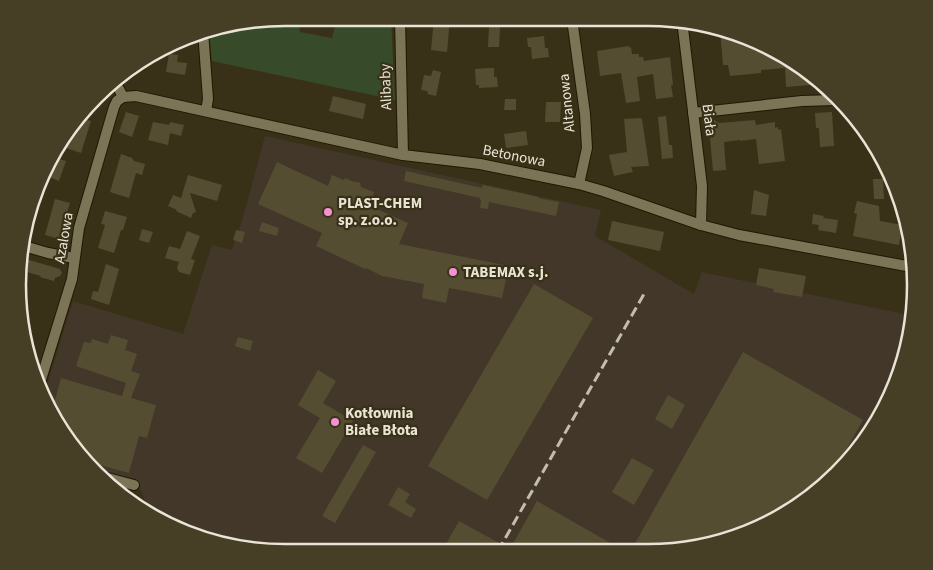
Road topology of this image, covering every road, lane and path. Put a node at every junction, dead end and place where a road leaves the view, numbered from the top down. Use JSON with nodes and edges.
{"nodes":[{"id":1,"x":400,"y":26,"type":"edge"},
{"id":2,"x":573,"y":26,"type":"edge"},
{"id":3,"x":683,"y":28,"type":"edge"},
{"id":4,"x":204,"y":39,"type":"edge"},
{"id":5,"x":118,"y":87,"type":"edge"},
{"id":6,"x":123,"y":97,"type":"junction"},
{"id":7,"x":829,"y":100,"type":"edge"},
{"id":8,"x":206,"y":111,"type":"junction"},
{"id":9,"x":693,"y":113,"type":"junction"},
{"id":10,"x":403,"y":156,"type":"junction"},
{"id":11,"x":578,"y":184,"type":"junction"},
{"id":12,"x":701,"y":225,"type":"junction"},
{"id":13,"x":29,"y":247,"type":"edge"},
{"id":14,"x":74,"y":258,"type":"junction"},
{"id":15,"x":906,"y":266,"type":"edge"},
{"id":16,"x":42,"y":375,"type":"edge"},
{"id":17,"x":115,"y":481,"type":"edge"},
{"id":18,"x":134,"y":486,"type":"dead end"}],
"edges":[{"from":1,"to":10,"type":"street","name":"Alibaby"},
{"from":2,"to":11,"type":"street","name":"Altanowa"},
{"from":3,"to":9,"type":"street","name":"Biała"},
{"from":4,"to":8,"type":"street"},
{"from":5,"to":6,"type":"street"},
{"from":6,"to":8,"type":"street","name":"Betonowa"},
{"from":6,"to":14,"type":"street","name":"Azalowa"},
{"from":7,"to":9,"type":"street"},
{"from":8,"to":10,"type":"street","name":"Betonowa"},
{"from":9,"to":12,"type":"street","name":"Biała"},
{"from":10,"to":11,"type":"street","name":"Betonowa"},
{"from":11,"to":12,"type":"street","name":"Betonowa"},
{"from":12,"to":15,"type":"street","name":"Betonowa"},
{"from":13,"to":14,"type":"street"},
{"from":14,"to":16,"type":"street","name":"Azalowa"},
{"from":17,"to":18,"type":"street"}]}
